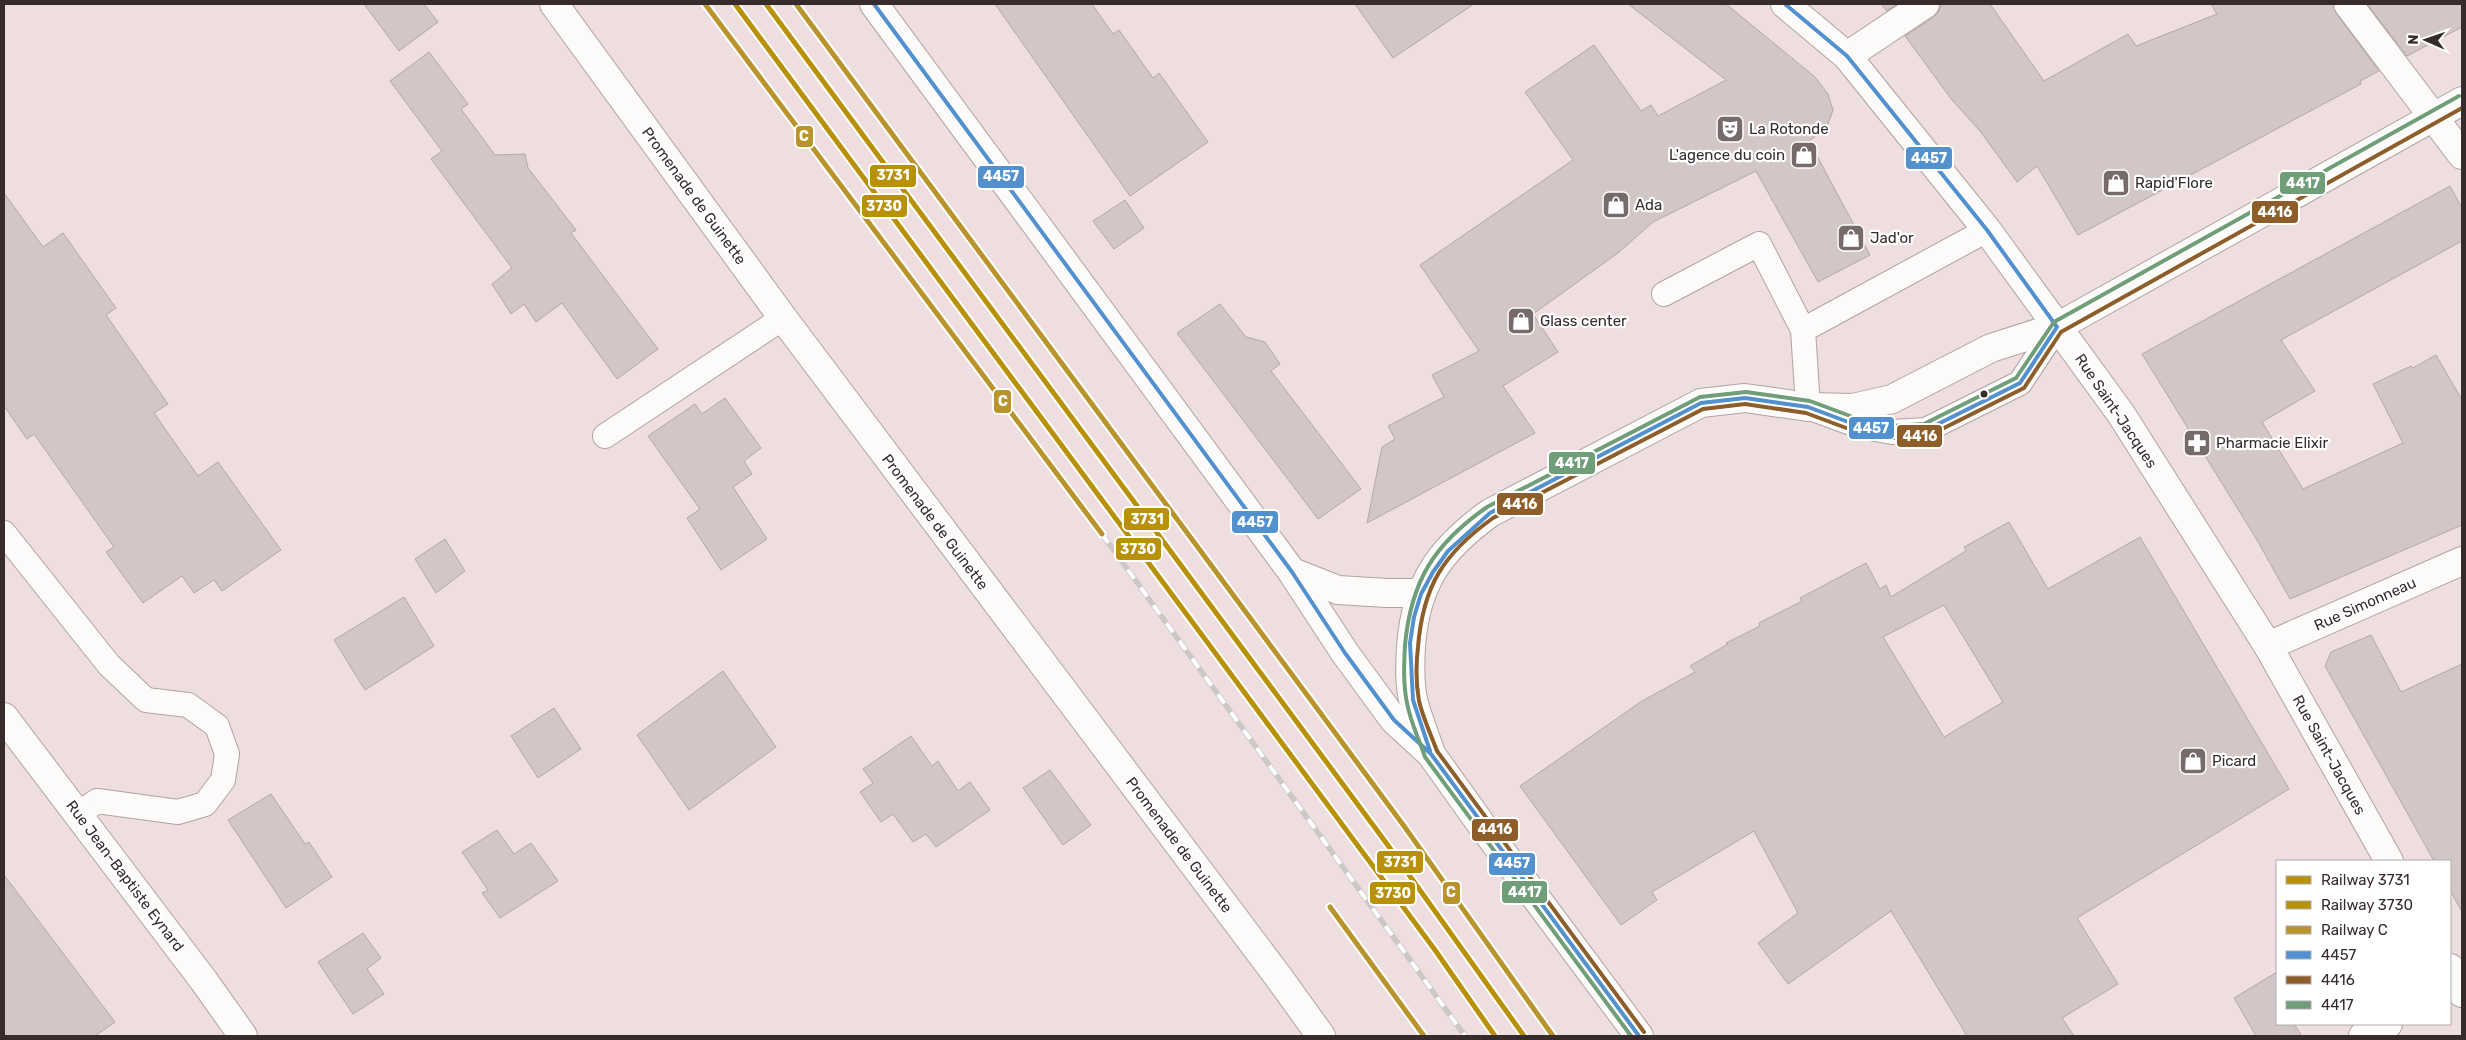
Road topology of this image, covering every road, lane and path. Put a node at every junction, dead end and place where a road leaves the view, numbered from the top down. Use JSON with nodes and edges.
{"nodes":[{"id":1,"x":554,"y":4,"type":"edge"},
{"id":2,"x":874,"y":4,"type":"edge"},
{"id":3,"x":1785,"y":4,"type":"edge"},
{"id":4,"x":1925,"y":4,"type":"edge"},
{"id":5,"x":2348,"y":4,"type":"edge"},
{"id":6,"x":1847,"y":56,"type":"junction"},
{"id":7,"x":2462,"y":101,"type":"edge"},
{"id":8,"x":2433,"y":116,"type":"junction"},
{"id":9,"x":2462,"y":155,"type":"edge"},
{"id":10,"x":1987,"y":230,"type":"junction"},
{"id":11,"x":1664,"y":294,"type":"dead end"},
{"id":12,"x":783,"y":318,"type":"junction"},
{"id":13,"x":2057,"y":327,"type":"junction"},
{"id":14,"x":1803,"y":330,"type":"junction"},
{"id":15,"x":1808,"y":407,"type":"junction"},
{"id":16,"x":605,"y":436,"type":"dead end"},
{"id":17,"x":4,"y":533,"type":"edge"},
{"id":18,"x":2462,"y":561,"type":"edge"},
{"id":19,"x":1292,"y":572,"type":"junction"},
{"id":20,"x":1421,"y":592,"type":"junction"},
{"id":21,"x":2268,"y":646,"type":"junction"},
{"id":22,"x":4,"y":718,"type":"edge"},
{"id":23,"x":1431,"y":754,"type":"junction"},
{"id":24,"x":78,"y":814,"type":"junction"},
{"id":25,"x":2388,"y":860,"type":"edge"},
{"id":26,"x":2386,"y":1025,"type":"edge"},
{"id":27,"x":243,"y":1036,"type":"edge"},
{"id":28,"x":1321,"y":1036,"type":"edge"},
{"id":29,"x":1639,"y":1036,"type":"edge"},
{"id":30,"x":2364,"y":1036,"type":"edge"}],
"edges":[{"from":1,"to":12,"type":"street","name":"Promenade de Guinette"},
{"from":2,"to":19,"type":"street"},
{"from":3,"to":6,"type":"street","name":"Rue Saint-Jacques"},
{"from":4,"to":6,"type":"street"},
{"from":5,"to":8,"type":"street"},
{"from":6,"to":10,"type":"street","name":"Rue Saint-Jacques"},
{"from":7,"to":8,"type":"street"},
{"from":8,"to":9,"type":"street"},
{"from":8,"to":13,"type":"street"},
{"from":10,"to":13,"type":"street","name":"Rue Saint-Jacques"},
{"from":10,"to":14,"type":"lane"},
{"from":11,"to":14,"type":"lane"},
{"from":12,"to":16,"type":"lane"},
{"from":12,"to":28,"type":"street","name":"Promenade de Guinette"},
{"from":13,"to":15,"type":"street"},
{"from":13,"to":15,"type":"lane"},
{"from":13,"to":21,"type":"street","name":"Rue Saint-Jacques"},
{"from":14,"to":15,"type":"lane"},
{"from":15,"to":20,"type":"street"},
{"from":17,"to":24,"type":"lane"},
{"from":18,"to":21,"type":"street","name":"Rue Simonneau"},
{"from":19,"to":20,"type":"street"},
{"from":19,"to":23,"type":"street"},
{"from":20,"to":23,"type":"street"},
{"from":21,"to":25,"type":"street","name":"Rue Saint-Jacques"},
{"from":22,"to":24,"type":"street","name":"Rue Jean-Baptiste Eynard"},
{"from":23,"to":29,"type":"street"},
{"from":24,"to":27,"type":"street","name":"Rue Jean-Baptiste Eynard"},
{"from":26,"to":30,"type":"street"}]}
